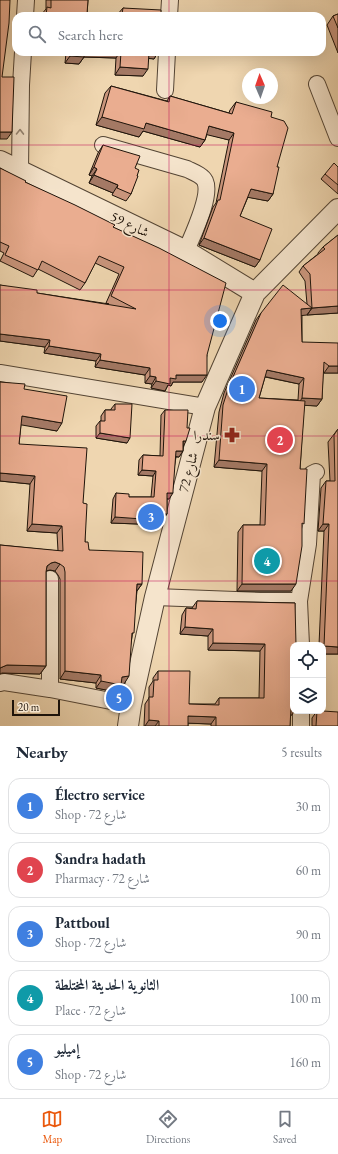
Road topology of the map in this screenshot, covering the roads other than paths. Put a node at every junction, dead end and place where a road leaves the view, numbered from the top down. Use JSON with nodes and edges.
{"nodes":[{"id":1,"x":26,"y":0,"type":"edge"},
{"id":2,"x":170,"y":0,"type":"edge"},
{"id":3,"x":25,"y":12,"type":"edge"},
{"id":4,"x":169,"y":12,"type":"edge"},
{"id":5,"x":23,"y":56,"type":"edge"},
{"id":6,"x":167,"y":56,"type":"edge"},
{"id":7,"x":317,"y":84,"type":"dead end"},
{"id":8,"x":165,"y":90,"type":"dead end"},
{"id":9,"x":338,"y":138,"type":"edge"},
{"id":10,"x":104,"y":145,"type":"edge"},
{"id":11,"x":0,"y":161,"type":"edge"},
{"id":12,"x":20,"y":171,"type":"junction"},
{"id":13,"x":338,"y":209,"type":"edge"},
{"id":14,"x":186,"y":251,"type":"junction"},
{"id":15,"x":255,"y":293,"type":"junction"},
{"id":16,"x":0,"y":374,"type":"edge"},
{"id":17,"x":205,"y":407,"type":"junction"},
{"id":18,"x":316,"y":472,"type":"dead end"},
{"id":19,"x":50,"y":579,"type":"dead end"},
{"id":20,"x":154,"y":597,"type":"junction"},
{"id":21,"x":299,"y":601,"type":"junction"},
{"id":22,"x":300,"y":642,"type":"edge"},
{"id":23,"x":0,"y":683,"type":"edge"},
{"id":24,"x":50,"y":689,"type":"junction"},
{"id":25,"x":131,"y":705,"type":"junction"},
{"id":26,"x":301,"y":714,"type":"edge"},
{"id":27,"x":128,"y":726,"type":"edge"},
{"id":28,"x":301,"y":726,"type":"edge"}],
"edges":[{"from":1,"to":3,"type":"street"},
{"from":2,"to":4,"type":"street"},
{"from":12,"to":5,"type":"street","one_way":true},
{"from":6,"to":8,"type":"street"},
{"from":7,"to":9,"type":"street"},
{"from":10,"to":14,"type":"street"},
{"from":11,"to":12,"type":"street","name":"شارع 59"},
{"from":12,"to":14,"type":"street","name":"شارع 59"},
{"from":13,"to":15,"type":"street","name":"شارع 72"},
{"from":14,"to":15,"type":"street","name":"شارع 59"},
{"from":15,"to":17,"type":"street","name":"شارع 72"},
{"from":16,"to":17,"type":"street"},
{"from":17,"to":20,"type":"street","name":"شارع 72"},
{"from":18,"to":21,"type":"street"},
{"from":19,"to":24,"type":"street"},
{"from":20,"to":21,"type":"street"},
{"from":20,"to":25,"type":"street","name":"شارع 72"},
{"from":21,"to":22,"type":"street"},
{"from":23,"to":24,"type":"street"},
{"from":24,"to":25,"type":"street"},
{"from":25,"to":27,"type":"street","name":"شارع 72"},
{"from":26,"to":28,"type":"street"}]}
